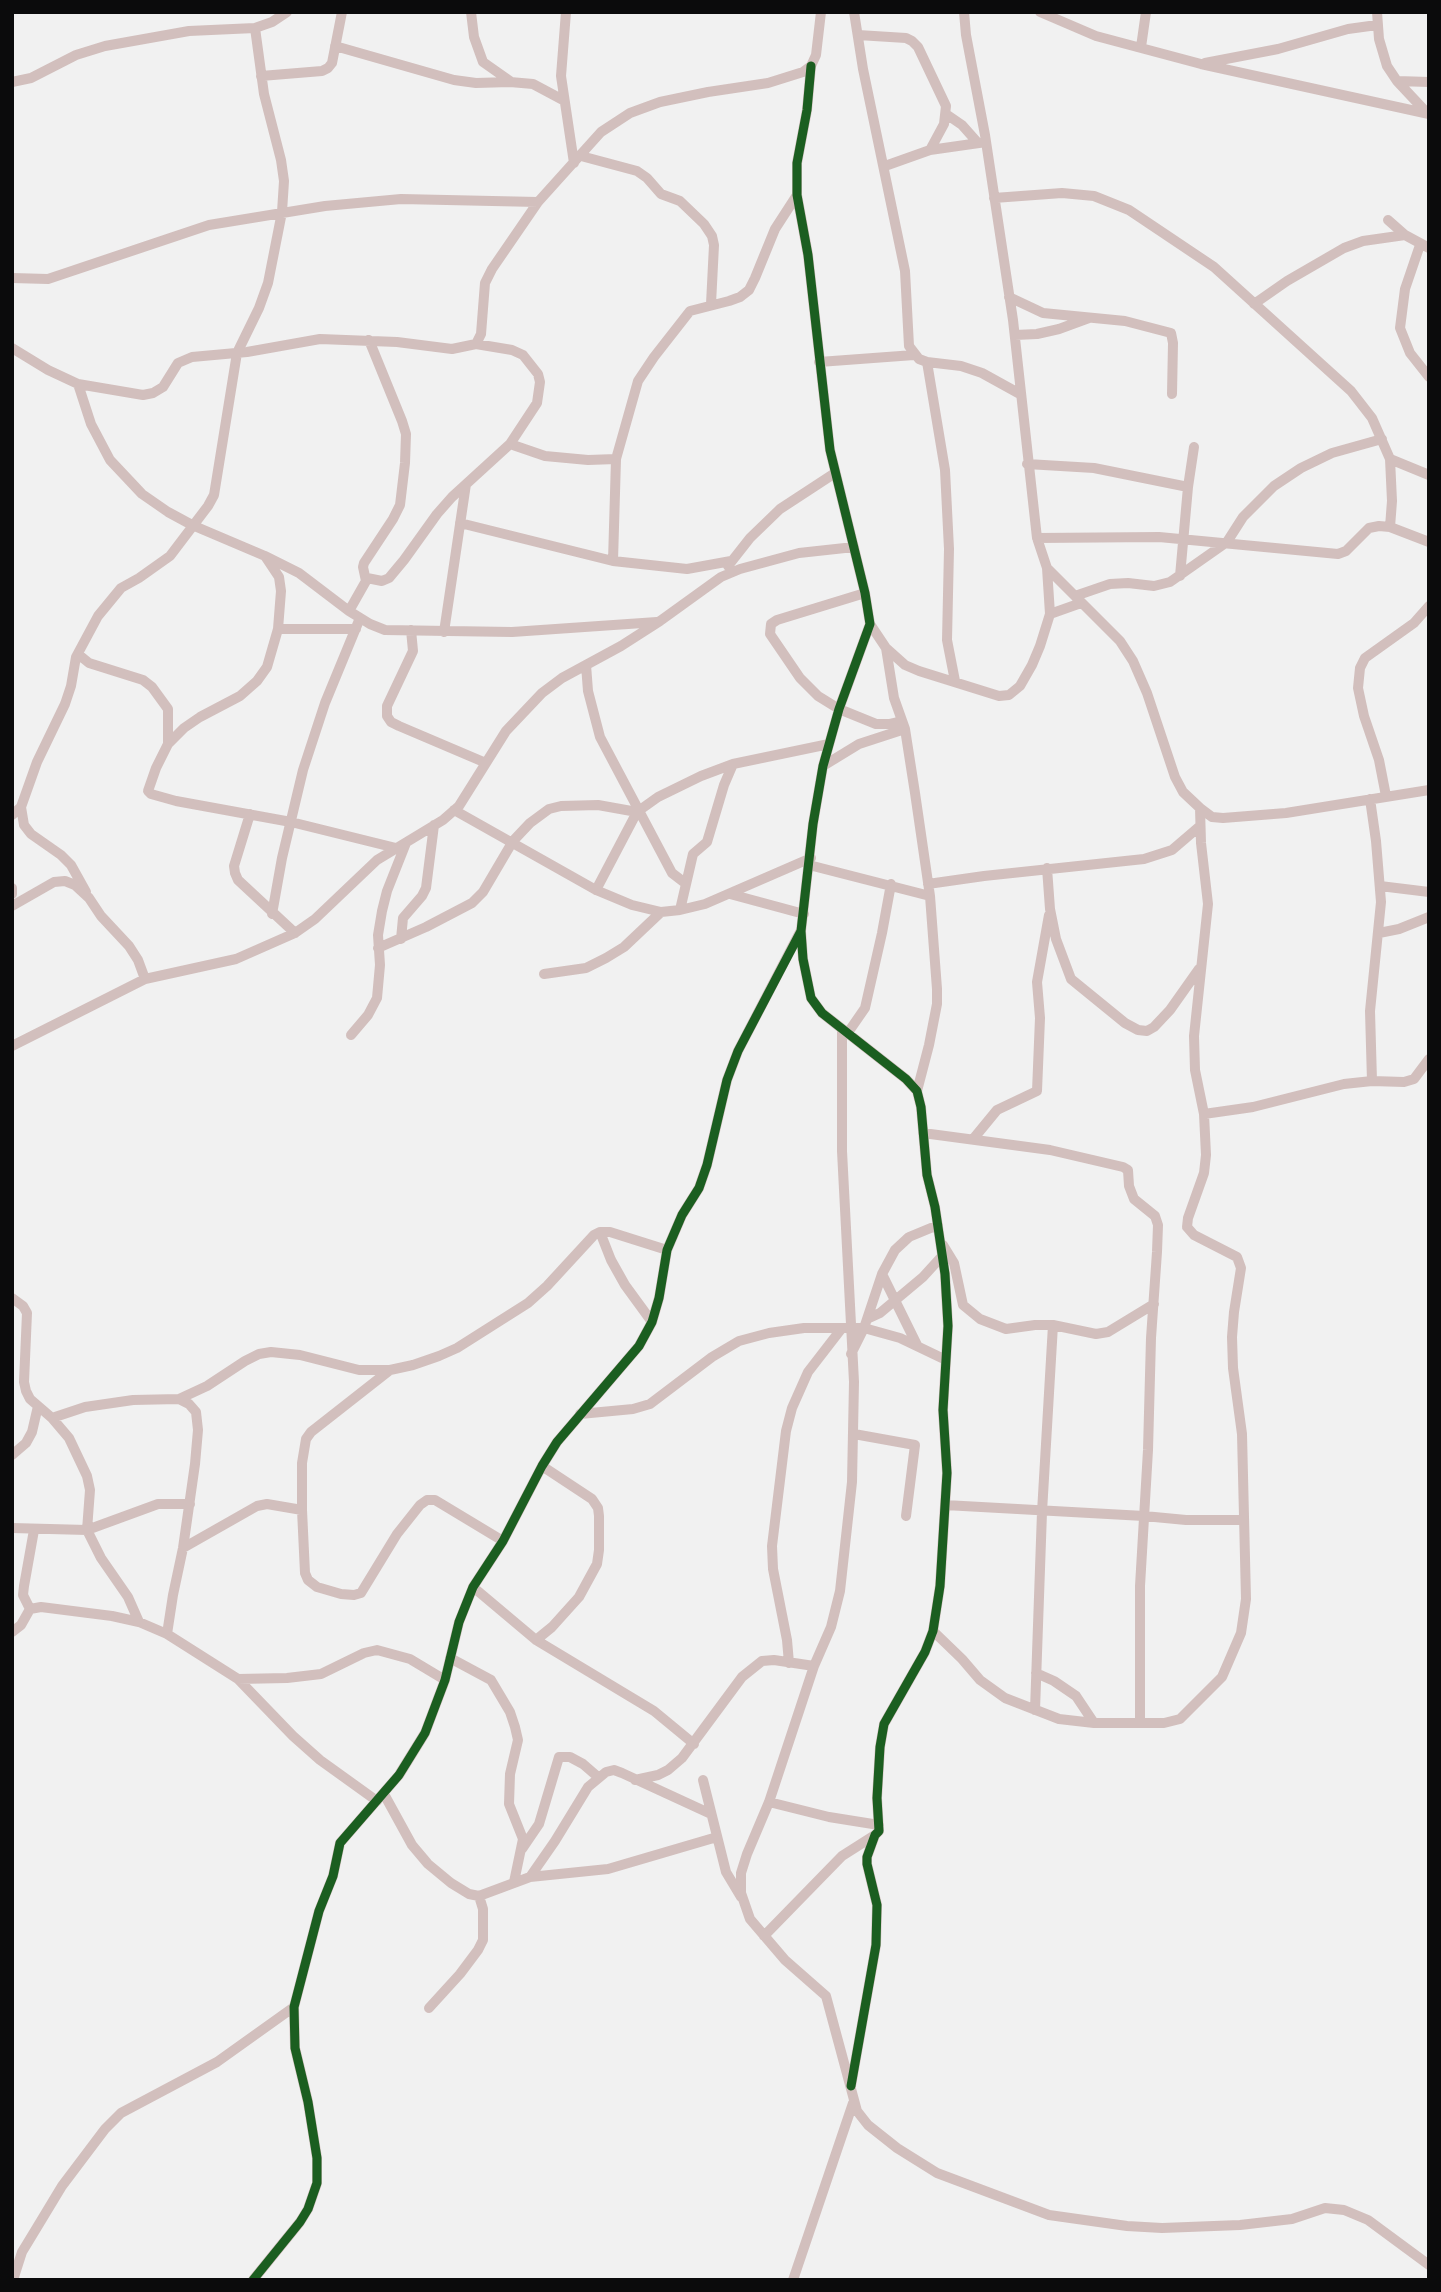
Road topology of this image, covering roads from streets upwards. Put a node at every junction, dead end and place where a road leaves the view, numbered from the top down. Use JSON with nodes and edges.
{"nodes":[{"id":1,"x":287,"y":12,"type":"edge"},
{"id":2,"x":342,"y":12,"type":"edge"},
{"id":3,"x":471,"y":12,"type":"edge"},
{"id":4,"x":566,"y":12,"type":"edge"},
{"id":5,"x":821,"y":12,"type":"edge"},
{"id":6,"x":854,"y":12,"type":"edge"},
{"id":7,"x":964,"y":12,"type":"edge"},
{"id":8,"x":1040,"y":12,"type":"edge"},
{"id":9,"x":1377,"y":12,"type":"edge"},
{"id":10,"x":1144,"y":13,"type":"edge"},
{"id":11,"x":1377,"y":24,"type":"junction"},
{"id":12,"x":255,"y":28,"type":"junction"},
{"id":13,"x":858,"y":35,"type":"junction"},
{"id":14,"x":335,"y":46,"type":"junction"},
{"id":15,"x":1141,"y":47,"type":"junction"},
{"id":16,"x":1201,"y":64,"type":"junction"},
{"id":17,"x":811,"y":66,"type":"junction"},
{"id":18,"x":261,"y":76,"type":"junction"},
{"id":19,"x":1397,"y":81,"type":"junction"},
{"id":20,"x":12,"y":82,"type":"edge"},
{"id":21,"x":510,"y":82,"type":"junction"},
{"id":22,"x":1429,"y":82,"type":"edge"},
{"id":23,"x":563,"y":100,"type":"junction"},
{"id":24,"x":1428,"y":113,"type":"edge"},
{"id":25,"x":946,"y":114,"type":"junction"},
{"id":26,"x":982,"y":143,"type":"junction"},
{"id":27,"x":930,"y":150,"type":"junction"},
{"id":28,"x":577,"y":160,"type":"junction"},
{"id":29,"x":885,"y":166,"type":"junction"},
{"id":30,"x":797,"y":195,"type":"junction"},
{"id":31,"x":994,"y":198,"type":"junction"},
{"id":32,"x":538,"y":202,"type":"junction"},
{"id":33,"x":282,"y":212,"type":"junction"},
{"id":34,"x":1388,"y":220,"type":"dead end"},
{"id":35,"x":1405,"y":235,"type":"junction"},
{"id":36,"x":1425,"y":246,"type":"edge"},
{"id":37,"x":12,"y":278,"type":"edge"},
{"id":38,"x":1009,"y":298,"type":"junction"},
{"id":39,"x":711,"y":304,"type":"junction"},
{"id":40,"x":1254,"y":304,"type":"junction"},
{"id":41,"x":1089,"y":318,"type":"junction"},
{"id":42,"x":1015,"y":334,"type":"junction"},
{"id":43,"x":369,"y":340,"type":"junction"},
{"id":44,"x":476,"y":344,"type":"junction"},
{"id":45,"x":12,"y":348,"type":"edge"},
{"id":46,"x":237,"y":353,"type":"junction"},
{"id":47,"x":914,"y":355,"type":"junction"},
{"id":48,"x":819,"y":362,"type":"junction"},
{"id":49,"x":927,"y":362,"type":"junction"},
{"id":50,"x":1429,"y":377,"type":"edge"},
{"id":51,"x":78,"y":384,"type":"junction"},
{"id":52,"x":1020,"y":394,"type":"junction"},
{"id":53,"x":1172,"y":394,"type":"dead end"},
{"id":54,"x":1382,"y":439,"type":"junction"},
{"id":55,"x":510,"y":444,"type":"junction"},
{"id":56,"x":1194,"y":447,"type":"dead end"},
{"id":57,"x":616,"y":458,"type":"junction"},
{"id":58,"x":1390,"y":459,"type":"junction"},
{"id":59,"x":1027,"y":464,"type":"junction"},
{"id":60,"x":835,"y":473,"type":"junction"},
{"id":61,"x":1429,"y":475,"type":"edge"},
{"id":62,"x":466,"y":484,"type":"junction"},
{"id":63,"x":1188,"y":487,"type":"junction"},
{"id":64,"x":460,"y":523,"type":"junction"},
{"id":65,"x":192,"y":525,"type":"junction"},
{"id":66,"x":1390,"y":527,"type":"junction"},
{"id":67,"x":1037,"y":538,"type":"junction"},
{"id":68,"x":1183,"y":539,"type":"junction"},
{"id":69,"x":1227,"y":542,"type":"junction"},
{"id":70,"x":1429,"y":542,"type":"edge"},
{"id":71,"x":854,"y":547,"type":"junction"},
{"id":72,"x":265,"y":556,"type":"junction"},
{"id":73,"x":613,"y":561,"type":"junction"},
{"id":74,"x":732,"y":561,"type":"junction"},
{"id":75,"x":1047,"y":568,"type":"junction"},
{"id":76,"x":1180,"y":576,"type":"junction"},
{"id":77,"x":721,"y":577,"type":"junction"},
{"id":78,"x":367,"y":578,"type":"junction"},
{"id":79,"x":865,"y":593,"type":"junction"},
{"id":80,"x":1078,"y":600,"type":"junction"},
{"id":81,"x":1429,"y":606,"type":"edge"},
{"id":82,"x":349,"y":611,"type":"junction"},
{"id":83,"x":1050,"y":614,"type":"junction"},
{"id":84,"x":360,"y":618,"type":"junction"},
{"id":85,"x":660,"y":621,"type":"junction"},
{"id":86,"x":870,"y":624,"type":"junction"},
{"id":87,"x":278,"y":629,"type":"junction"},
{"id":88,"x":356,"y":629,"type":"junction"},
{"id":89,"x":411,"y":630,"type":"junction"},
{"id":90,"x":444,"y":632,"type":"junction"},
{"id":91,"x":886,"y":648,"type":"junction"},
{"id":92,"x":78,"y":653,"type":"junction"},
{"id":93,"x":586,"y":665,"type":"junction"},
{"id":94,"x":955,"y":681,"type":"junction"},
{"id":95,"x":839,"y":709,"type":"junction"},
{"id":96,"x":904,"y":725,"type":"junction"},
{"id":97,"x":168,"y":744,"type":"junction"},
{"id":98,"x":828,"y":744,"type":"junction"},
{"id":99,"x":486,"y":763,"type":"junction"},
{"id":100,"x":733,"y":764,"type":"junction"},
{"id":101,"x":823,"y":766,"type":"junction"},
{"id":102,"x":1429,"y":790,"type":"edge"},
{"id":103,"x":1386,"y":796,"type":"junction"},
{"id":104,"x":1370,"y":799,"type":"junction"},
{"id":105,"x":21,"y":807,"type":"junction"},
{"id":106,"x":1200,"y":808,"type":"junction"},
{"id":107,"x":454,"y":810,"type":"junction"},
{"id":108,"x":638,"y":811,"type":"junction"},
{"id":109,"x":250,"y":814,"type":"junction"},
{"id":110,"x":12,"y":815,"type":"edge"},
{"id":111,"x":292,"y":821,"type":"junction"},
{"id":112,"x":434,"y":825,"type":"junction"},
{"id":113,"x":1200,"y":826,"type":"junction"},
{"id":114,"x":513,"y":841,"type":"junction"},
{"id":115,"x":406,"y":842,"type":"junction"},
{"id":116,"x":396,"y":848,"type":"junction"},
{"id":117,"x":810,"y":862,"type":"junction"},
{"id":118,"x":1047,"y":868,"type":"junction"},
{"id":119,"x":685,"y":883,"type":"junction"},
{"id":120,"x":891,"y":884,"type":"junction"},
{"id":121,"x":928,"y":884,"type":"junction"},
{"id":122,"x":1380,"y":886,"type":"junction"},
{"id":123,"x":12,"y":888,"type":"edge"},
{"id":124,"x":596,"y":890,"type":"junction"},
{"id":125,"x":1429,"y":892,"type":"edge"},
{"id":126,"x":12,"y":894,"type":"edge"},
{"id":127,"x":729,"y":894,"type":"junction"},
{"id":128,"x":930,"y":896,"type":"junction"},
{"id":129,"x":89,"y":898,"type":"junction"},
{"id":130,"x":12,"y":906,"type":"edge"},
{"id":131,"x":1050,"y":909,"type":"junction"},
{"id":132,"x":680,"y":910,"type":"junction"},
{"id":133,"x":661,"y":912,"type":"junction"},
{"id":134,"x":272,"y":914,"type":"junction"},
{"id":135,"x":804,"y":914,"type":"junction"},
{"id":136,"x":1429,"y":917,"type":"edge"},
{"id":137,"x":800,"y":931,"type":"junction"},
{"id":138,"x":295,"y":933,"type":"junction"},
{"id":139,"x":1378,"y":933,"type":"junction"},
{"id":140,"x":401,"y":939,"type":"junction"},
{"id":141,"x":378,"y":948,"type":"junction"},
{"id":142,"x":1202,"y":965,"type":"junction"},
{"id":143,"x":544,"y":974,"type":"dead end"},
{"id":144,"x":145,"y":979,"type":"junction"},
{"id":145,"x":845,"y":1032,"type":"junction"},
{"id":146,"x":351,"y":1035,"type":"dead end"},
{"id":147,"x":12,"y":1046,"type":"edge"},
{"id":148,"x":1429,"y":1059,"type":"edge"},
{"id":149,"x":1372,"y":1081,"type":"junction"},
{"id":150,"x":917,"y":1091,"type":"junction"},
{"id":151,"x":1203,"y":1114,"type":"junction"},
{"id":152,"x":923,"y":1133,"type":"junction"},
{"id":153,"x":974,"y":1138,"type":"junction"},
{"id":154,"x":938,"y":1225,"type":"junction"},
{"id":155,"x":600,"y":1232,"type":"junction"},
{"id":156,"x":941,"y":1242,"type":"junction"},
{"id":157,"x":667,"y":1250,"type":"junction"},
{"id":158,"x":943,"y":1255,"type":"junction"},
{"id":159,"x":882,"y":1274,"type":"junction"},
{"id":160,"x":12,"y":1298,"type":"edge"},
{"id":161,"x":894,"y":1300,"type":"junction"},
{"id":162,"x":1154,"y":1304,"type":"junction"},
{"id":163,"x":652,"y":1322,"type":"junction"},
{"id":164,"x":866,"y":1324,"type":"junction"},
{"id":165,"x":1053,"y":1325,"type":"junction"},
{"id":166,"x":846,"y":1328,"type":"junction"},
{"id":167,"x":917,"y":1345,"type":"junction"},
{"id":168,"x":851,"y":1355,"type":"junction"},
{"id":169,"x":946,"y":1360,"type":"junction"},
{"id":170,"x":390,"y":1370,"type":"junction"},
{"id":171,"x":179,"y":1399,"type":"junction"},
{"id":172,"x":38,"y":1406,"type":"junction"},
{"id":173,"x":580,"y":1414,"type":"junction"},
{"id":174,"x":52,"y":1418,"type":"junction"},
{"id":175,"x":854,"y":1434,"type":"junction"},
{"id":176,"x":12,"y":1455,"type":"edge"},
{"id":177,"x":542,"y":1466,"type":"junction"},
{"id":178,"x":190,"y":1504,"type":"junction"},
{"id":179,"x":945,"y":1505,"type":"junction"},
{"id":180,"x":302,"y":1510,"type":"junction"},
{"id":181,"x":1042,"y":1512,"type":"junction"},
{"id":182,"x":906,"y":1516,"type":"dead end"},
{"id":183,"x":1144,"y":1516,"type":"junction"},
{"id":184,"x":1243,"y":1520,"type":"junction"},
{"id":185,"x":12,"y":1528,"type":"edge"},
{"id":186,"x":34,"y":1530,"type":"junction"},
{"id":187,"x":87,"y":1530,"type":"junction"},
{"id":188,"x":503,"y":1541,"type":"junction"},
{"id":189,"x":183,"y":1548,"type":"junction"},
{"id":190,"x":474,"y":1587,"type":"junction"},
{"id":191,"x":30,"y":1609,"type":"junction"},
{"id":192,"x":139,"y":1622,"type":"junction"},
{"id":193,"x":933,"y":1631,"type":"junction"},
{"id":194,"x":12,"y":1632,"type":"edge"},
{"id":195,"x":167,"y":1634,"type":"junction"},
{"id":196,"x":536,"y":1640,"type":"junction"},
{"id":197,"x":450,"y":1658,"type":"junction"},
{"id":198,"x":789,"y":1663,"type":"junction"},
{"id":199,"x":814,"y":1666,"type":"junction"},
{"id":200,"x":1036,"y":1673,"type":"junction"},
{"id":201,"x":238,"y":1679,"type":"junction"},
{"id":202,"x":445,"y":1680,"type":"junction"},
{"id":203,"x":1035,"y":1710,"type":"junction"},
{"id":204,"x":1094,"y":1723,"type":"junction"},
{"id":205,"x":1140,"y":1723,"type":"junction"},
{"id":206,"x":694,"y":1744,"type":"junction"},
{"id":207,"x":598,"y":1777,"type":"junction"},
{"id":208,"x":634,"y":1780,"type":"junction"},
{"id":209,"x":703,"y":1780,"type":"dead end"},
{"id":210,"x":381,"y":1797,"type":"junction"},
{"id":211,"x":769,"y":1802,"type":"junction"},
{"id":212,"x":711,"y":1814,"type":"junction"},
{"id":213,"x":877,"y":1830,"type":"junction"},
{"id":214,"x":718,"y":1837,"type":"junction"},
{"id":215,"x":522,"y":1849,"type":"junction"},
{"id":216,"x":530,"y":1877,"type":"junction"},
{"id":217,"x":514,"y":1882,"type":"junction"},
{"id":218,"x":479,"y":1896,"type":"junction"},
{"id":219,"x":743,"y":1900,"type":"junction"},
{"id":220,"x":764,"y":1936,"type":"junction"},
{"id":221,"x":294,"y":2007,"type":"junction"},
{"id":222,"x":429,"y":2008,"type":"dead end"},
{"id":223,"x":851,"y":2086,"type":"junction"},
{"id":224,"x":853,"y":2103,"type":"junction"},
{"id":225,"x":1429,"y":2265,"type":"edge"},
{"id":226,"x":13,"y":2280,"type":"edge"},
{"id":227,"x":253,"y":2280,"type":"edge"},
{"id":228,"x":793,"y":2280,"type":"edge"}],
"edges":[{"from":1,"to":12,"type":"street"},
{"from":2,"to":14,"type":"street"},
{"from":3,"to":21,"type":"street"},
{"from":4,"to":23,"type":"street"},
{"from":5,"to":17,"type":"street"},
{"from":6,"to":13,"type":"street"},
{"from":7,"to":26,"type":"street"},
{"from":8,"to":15,"type":"street"},
{"from":9,"to":11,"type":"street"},
{"from":10,"to":15,"type":"street"},
{"from":11,"to":16,"type":"street"},
{"from":11,"to":19,"type":"street"},
{"from":12,"to":18,"type":"street"},
{"from":12,"to":20,"type":"street"},
{"from":13,"to":25,"type":"street"},
{"from":13,"to":29,"type":"street"},
{"from":14,"to":18,"type":"street"},
{"from":14,"to":21,"type":"street"},
{"from":15,"to":16,"type":"street"},
{"from":16,"to":24,"type":"street"},
{"from":17,"to":28,"type":"street"},
{"from":17,"to":30,"type":"street"},
{"from":18,"to":33,"type":"street"},
{"from":19,"to":22,"type":"street"},
{"from":19,"to":24,"type":"street"},
{"from":21,"to":23,"type":"street"},
{"from":23,"to":28,"type":"street"},
{"from":25,"to":26,"type":"street"},
{"from":25,"to":27,"type":"street"},
{"from":26,"to":27,"type":"street"},
{"from":26,"to":31,"type":"street"},
{"from":27,"to":29,"type":"street"},
{"from":28,"to":32,"type":"street"},
{"from":28,"to":39,"type":"street"},
{"from":29,"to":47,"type":"street"},
{"from":30,"to":39,"type":"street"},
{"from":30,"to":48,"type":"street"},
{"from":31,"to":38,"type":"street"},
{"from":31,"to":40,"type":"street"},
{"from":32,"to":33,"type":"street"},
{"from":32,"to":44,"type":"street"},
{"from":33,"to":37,"type":"street"},
{"from":33,"to":46,"type":"street"},
{"from":34,"to":35,"type":"street"},
{"from":35,"to":36,"type":"street"},
{"from":35,"to":40,"type":"street"},
{"from":36,"to":50,"type":"street"},
{"from":38,"to":41,"type":"street"},
{"from":38,"to":42,"type":"street"},
{"from":39,"to":57,"type":"street"},
{"from":40,"to":54,"type":"street"},
{"from":41,"to":42,"type":"street"},
{"from":41,"to":53,"type":"street"},
{"from":42,"to":52,"type":"street"},
{"from":43,"to":44,"type":"street"},
{"from":43,"to":46,"type":"street"},
{"from":43,"to":78,"type":"street"},
{"from":44,"to":55,"type":"street"},
{"from":45,"to":51,"type":"street"},
{"from":46,"to":51,"type":"street"},
{"from":46,"to":65,"type":"street"},
{"from":47,"to":48,"type":"street"},
{"from":47,"to":49,"type":"street"},
{"from":48,"to":60,"type":"street"},
{"from":49,"to":52,"type":"street"},
{"from":49,"to":94,"type":"street"},
{"from":51,"to":65,"type":"street"},
{"from":52,"to":59,"type":"street"},
{"from":54,"to":58,"type":"street"},
{"from":54,"to":69,"type":"street"},
{"from":55,"to":57,"type":"street"},
{"from":55,"to":62,"type":"street"},
{"from":56,"to":63,"type":"street"},
{"from":57,"to":73,"type":"street"},
{"from":58,"to":61,"type":"street"},
{"from":58,"to":66,"type":"street"},
{"from":59,"to":63,"type":"street"},
{"from":59,"to":67,"type":"street"},
{"from":60,"to":71,"type":"street"},
{"from":60,"to":74,"type":"street"},
{"from":62,"to":64,"type":"street"},
{"from":62,"to":78,"type":"street"},
{"from":63,"to":68,"type":"street"},
{"from":64,"to":73,"type":"street"},
{"from":64,"to":90,"type":"street"},
{"from":65,"to":72,"type":"street"},
{"from":65,"to":92,"type":"street"},
{"from":66,"to":69,"type":"street"},
{"from":66,"to":70,"type":"street"},
{"from":67,"to":68,"type":"street"},
{"from":67,"to":75,"type":"street"},
{"from":68,"to":69,"type":"street"},
{"from":68,"to":76,"type":"street"},
{"from":69,"to":76,"type":"street"},
{"from":71,"to":77,"type":"street"},
{"from":71,"to":79,"type":"street"},
{"from":72,"to":82,"type":"street"},
{"from":72,"to":87,"type":"street"},
{"from":73,"to":74,"type":"street"},
{"from":74,"to":77,"type":"street"},
{"from":75,"to":80,"type":"street"},
{"from":75,"to":83,"type":"street"},
{"from":76,"to":80,"type":"street"},
{"from":77,"to":85,"type":"street"},
{"from":78,"to":82,"type":"street"},
{"from":79,"to":86,"type":"street"},
{"from":79,"to":95,"type":"street"},
{"from":80,"to":83,"type":"street"},
{"from":80,"to":106,"type":"street"},
{"from":81,"to":103,"type":"street"},
{"from":82,"to":84,"type":"street"},
{"from":83,"to":94,"type":"street"},
{"from":84,"to":88,"type":"street"},
{"from":84,"to":89,"type":"street"},
{"from":85,"to":90,"type":"street"},
{"from":85,"to":93,"type":"street"},
{"from":86,"to":91,"type":"street"},
{"from":86,"to":95,"type":"street"},
{"from":87,"to":88,"type":"street"},
{"from":87,"to":97,"type":"street"},
{"from":88,"to":111,"type":"street"},
{"from":89,"to":90,"type":"street"},
{"from":89,"to":99,"type":"street"},
{"from":91,"to":94,"type":"street"},
{"from":91,"to":96,"type":"street"},
{"from":92,"to":97,"type":"street"},
{"from":92,"to":105,"type":"street"},
{"from":93,"to":99,"type":"street"},
{"from":93,"to":108,"type":"street"},
{"from":95,"to":96,"type":"street"},
{"from":95,"to":98,"type":"street"},
{"from":96,"to":101,"type":"street"},
{"from":96,"to":121,"type":"street"},
{"from":97,"to":109,"type":"street"},
{"from":98,"to":100,"type":"street"},
{"from":98,"to":101,"type":"street"},
{"from":99,"to":107,"type":"street"},
{"from":100,"to":108,"type":"street"},
{"from":100,"to":119,"type":"street"},
{"from":101,"to":117,"type":"street"},
{"from":102,"to":103,"type":"street"},
{"from":103,"to":104,"type":"street"},
{"from":104,"to":106,"type":"street"},
{"from":104,"to":122,"type":"street"},
{"from":105,"to":110,"type":"street"},
{"from":105,"to":129,"type":"street"},
{"from":106,"to":113,"type":"street"},
{"from":107,"to":112,"type":"street"},
{"from":107,"to":114,"type":"street"},
{"from":108,"to":114,"type":"street"},
{"from":108,"to":119,"type":"street"},
{"from":108,"to":124,"type":"street"},
{"from":109,"to":111,"type":"street"},
{"from":109,"to":134,"type":"street"},
{"from":111,"to":116,"type":"street"},
{"from":111,"to":134,"type":"street"},
{"from":112,"to":115,"type":"street"},
{"from":112,"to":140,"type":"street"},
{"from":113,"to":118,"type":"street"},
{"from":113,"to":142,"type":"street"},
{"from":114,"to":124,"type":"street"},
{"from":114,"to":140,"type":"street"},
{"from":115,"to":116,"type":"street"},
{"from":115,"to":141,"type":"street"},
{"from":116,"to":138,"type":"street"},
{"from":117,"to":120,"type":"street"},
{"from":117,"to":127,"type":"street"},
{"from":117,"to":135,"type":"street"},
{"from":118,"to":121,"type":"street"},
{"from":118,"to":131,"type":"street"},
{"from":119,"to":132,"type":"street"},
{"from":120,"to":128,"type":"street"},
{"from":120,"to":145,"type":"street"},
{"from":121,"to":128,"type":"street"},
{"from":122,"to":125,"type":"street"},
{"from":122,"to":139,"type":"street"},
{"from":123,"to":126,"type":"street"},
{"from":124,"to":133,"type":"street"},
{"from":127,"to":132,"type":"street"},
{"from":127,"to":135,"type":"street"},
{"from":128,"to":150,"type":"street"},
{"from":129,"to":130,"type":"street"},
{"from":129,"to":144,"type":"street"},
{"from":131,"to":142,"type":"street"},
{"from":131,"to":153,"type":"street"},
{"from":132,"to":133,"type":"street"},
{"from":133,"to":143,"type":"street"},
{"from":134,"to":138,"type":"street"},
{"from":135,"to":137,"type":"street"},
{"from":136,"to":139,"type":"street"},
{"from":137,"to":145,"type":"street"},
{"from":137,"to":157,"type":"street"},
{"from":138,"to":144,"type":"street"},
{"from":139,"to":149,"type":"street"},
{"from":140,"to":141,"type":"street"},
{"from":141,"to":146,"type":"street"},
{"from":142,"to":151,"type":"street"},
{"from":144,"to":147,"type":"street"},
{"from":145,"to":150,"type":"street"},
{"from":145,"to":166,"type":"street"},
{"from":148,"to":149,"type":"street"},
{"from":149,"to":151,"type":"street"},
{"from":150,"to":152,"type":"street"},
{"from":151,"to":184,"type":"street"},
{"from":152,"to":153,"type":"street"},
{"from":152,"to":154,"type":"street"},
{"from":153,"to":162,"type":"street"},
{"from":154,"to":156,"type":"street"},
{"from":154,"to":159,"type":"street"},
{"from":155,"to":157,"type":"street"},
{"from":155,"to":163,"type":"street"},
{"from":155,"to":170,"type":"street"},
{"from":156,"to":158,"type":"street"},
{"from":156,"to":165,"type":"street"},
{"from":157,"to":163,"type":"street"},
{"from":158,"to":161,"type":"street"},
{"from":158,"to":169,"type":"street"},
{"from":159,"to":161,"type":"street"},
{"from":159,"to":164,"type":"street"},
{"from":160,"to":172,"type":"street"},
{"from":161,"to":164,"type":"street"},
{"from":161,"to":167,"type":"street"},
{"from":162,"to":165,"type":"street"},
{"from":162,"to":183,"type":"street"},
{"from":163,"to":173,"type":"street"},
{"from":164,"to":166,"type":"street"},
{"from":164,"to":167,"type":"street"},
{"from":164,"to":168,"type":"street"},
{"from":165,"to":181,"type":"street"},
{"from":166,"to":168,"type":"street"},
{"from":166,"to":173,"type":"street"},
{"from":166,"to":198,"type":"street"},
{"from":167,"to":169,"type":"street"},
{"from":168,"to":175,"type":"street"},
{"from":169,"to":179,"type":"street"},
{"from":170,"to":171,"type":"street"},
{"from":170,"to":180,"type":"street"},
{"from":171,"to":174,"type":"street"},
{"from":171,"to":178,"type":"street"},
{"from":172,"to":174,"type":"street"},
{"from":172,"to":176,"type":"street"},
{"from":173,"to":177,"type":"street"},
{"from":174,"to":187,"type":"street"},
{"from":175,"to":182,"type":"street"},
{"from":175,"to":199,"type":"street"},
{"from":177,"to":188,"type":"street"},
{"from":177,"to":196,"type":"street"},
{"from":178,"to":187,"type":"street"},
{"from":178,"to":189,"type":"street"},
{"from":179,"to":181,"type":"street"},
{"from":179,"to":193,"type":"street"},
{"from":180,"to":188,"type":"street"},
{"from":180,"to":189,"type":"street"},
{"from":181,"to":183,"type":"street"},
{"from":181,"to":200,"type":"street"},
{"from":183,"to":184,"type":"street"},
{"from":183,"to":205,"type":"street"},
{"from":184,"to":205,"type":"street"},
{"from":185,"to":186,"type":"street"},
{"from":186,"to":187,"type":"street"},
{"from":186,"to":191,"type":"street"},
{"from":187,"to":192,"type":"street"},
{"from":188,"to":190,"type":"street"},
{"from":189,"to":195,"type":"street"},
{"from":190,"to":196,"type":"street"},
{"from":190,"to":197,"type":"street"},
{"from":191,"to":192,"type":"street"},
{"from":191,"to":194,"type":"street"},
{"from":192,"to":195,"type":"street"},
{"from":193,"to":203,"type":"street"},
{"from":193,"to":213,"type":"street"},
{"from":195,"to":201,"type":"street"},
{"from":196,"to":206,"type":"street"},
{"from":197,"to":202,"type":"street"},
{"from":197,"to":215,"type":"street"},
{"from":198,"to":199,"type":"street"},
{"from":198,"to":206,"type":"street"},
{"from":199,"to":211,"type":"street"},
{"from":200,"to":203,"type":"street"},
{"from":200,"to":204,"type":"street"},
{"from":201,"to":202,"type":"street"},
{"from":201,"to":210,"type":"street"},
{"from":202,"to":210,"type":"street"},
{"from":203,"to":204,"type":"street"},
{"from":204,"to":205,"type":"street"},
{"from":206,"to":208,"type":"street"},
{"from":207,"to":208,"type":"street"},
{"from":207,"to":215,"type":"street"},
{"from":207,"to":216,"type":"street"},
{"from":208,"to":212,"type":"street"},
{"from":209,"to":212,"type":"street"},
{"from":210,"to":218,"type":"street"},
{"from":210,"to":221,"type":"street"},
{"from":211,"to":213,"type":"street"},
{"from":211,"to":219,"type":"street"},
{"from":212,"to":214,"type":"street"},
{"from":213,"to":220,"type":"street"},
{"from":213,"to":223,"type":"street"},
{"from":214,"to":216,"type":"street"},
{"from":214,"to":219,"type":"street"},
{"from":215,"to":217,"type":"street"},
{"from":216,"to":217,"type":"street"},
{"from":217,"to":218,"type":"street"},
{"from":218,"to":222,"type":"street"},
{"from":219,"to":220,"type":"street"},
{"from":220,"to":223,"type":"street"},
{"from":221,"to":226,"type":"street"},
{"from":221,"to":227,"type":"street"},
{"from":223,"to":224,"type":"street"},
{"from":224,"to":225,"type":"street"},
{"from":224,"to":228,"type":"street"}]}
